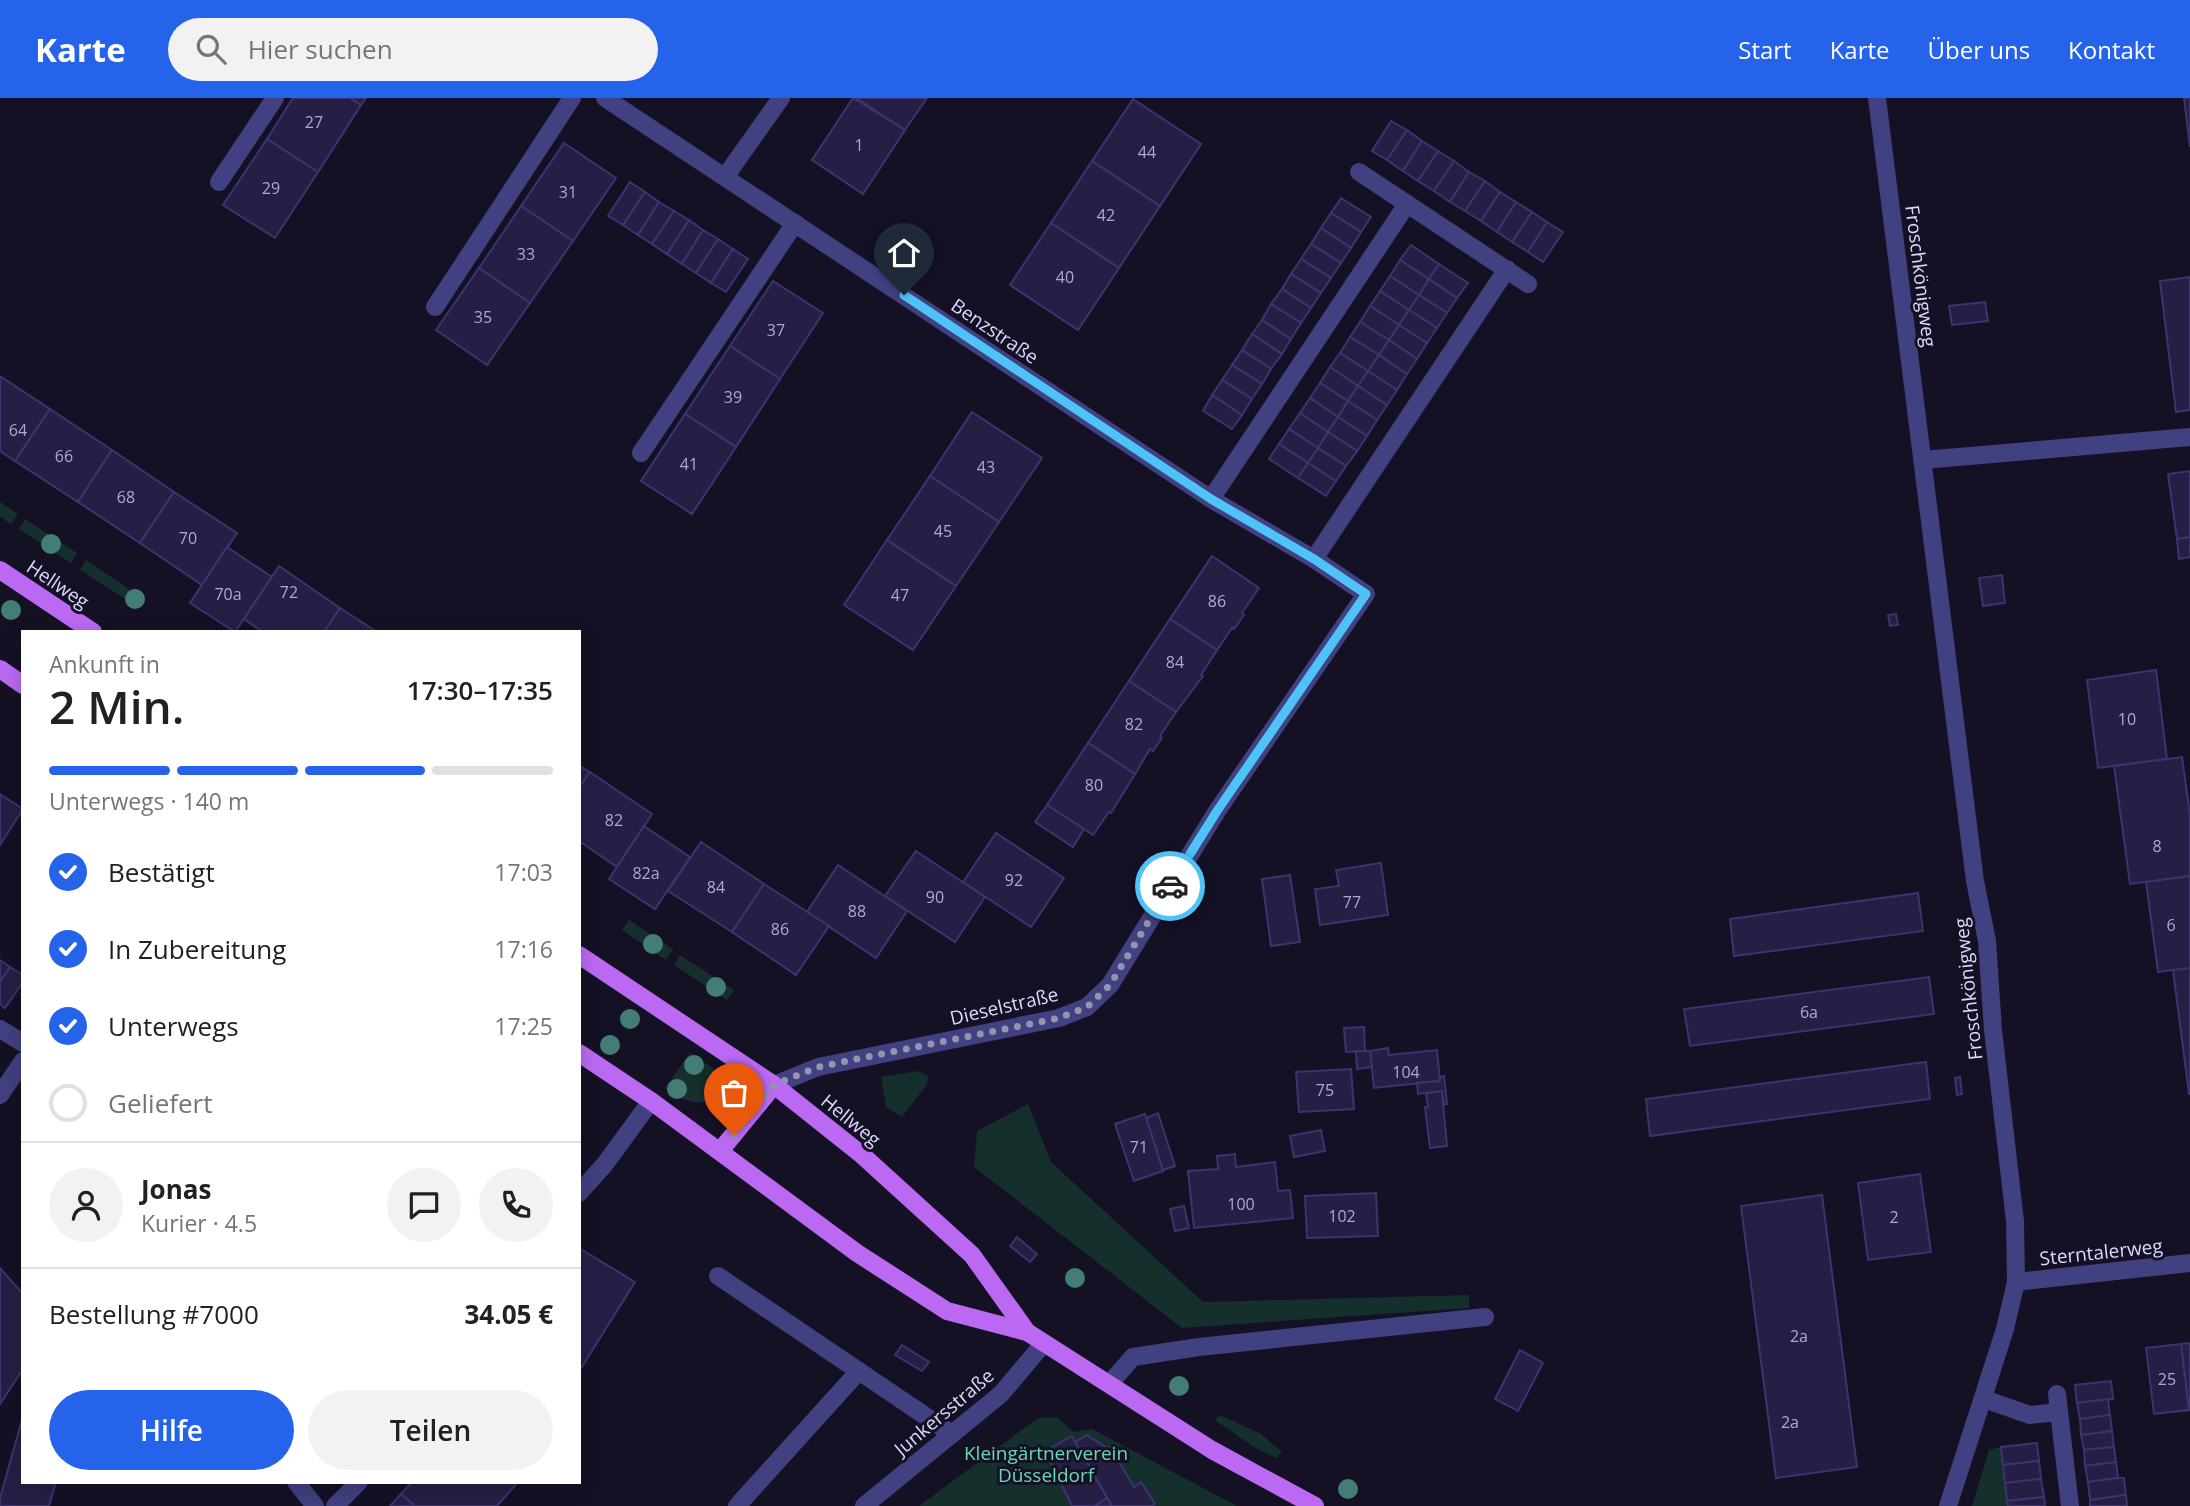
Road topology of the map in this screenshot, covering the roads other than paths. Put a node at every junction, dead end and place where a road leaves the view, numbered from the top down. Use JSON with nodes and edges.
{"nodes":[{"id":1,"x":275,"y":98,"type":"edge"},
{"id":2,"x":572,"y":98,"type":"edge"},
{"id":3,"x":605,"y":98,"type":"edge"},
{"id":4,"x":780,"y":98,"type":"edge"},
{"id":5,"x":1877,"y":98,"type":"edge"},
{"id":6,"x":1359,"y":172,"type":"dead end"},
{"id":7,"x":725,"y":177,"type":"junction"},
{"id":8,"x":219,"y":182,"type":"dead end"},
{"id":9,"x":1407,"y":204,"type":"junction"},
{"id":10,"x":794,"y":223,"type":"junction"},
{"id":11,"x":1507,"y":269,"type":"junction"},
{"id":12,"x":1528,"y":284,"type":"dead end"},
{"id":13,"x":435,"y":307,"type":"dead end"},
{"id":14,"x":2190,"y":437,"type":"edge"},
{"id":15,"x":640,"y":453,"type":"dead end"},
{"id":16,"x":1923,"y":460,"type":"junction"},
{"id":17,"x":1211,"y":499,"type":"junction"},
{"id":18,"x":1314,"y":559,"type":"junction"},
{"id":19,"x":0,"y":570,"type":"edge"},
{"id":20,"x":1366,"y":594,"type":"joint"},
{"id":21,"x":90,"y":630,"type":"edge"},
{"id":22,"x":0,"y":669,"type":"edge"},
{"id":23,"x":21,"y":684,"type":"edge"},
{"id":24,"x":581,"y":956,"type":"edge"},
{"id":25,"x":0,"y":1029,"type":"edge"},
{"id":26,"x":21,"y":1042,"type":"edge"},
{"id":27,"x":581,"y":1054,"type":"edge"},
{"id":28,"x":21,"y":1063,"type":"edge"},
{"id":29,"x":774,"y":1085,"type":"junction"},
{"id":30,"x":2,"y":1087,"type":"edge"},
{"id":31,"x":651,"y":1101,"type":"junction"},
{"id":32,"x":720,"y":1151,"type":"junction"},
{"id":33,"x":581,"y":1191,"type":"edge"},
{"id":34,"x":2190,"y":1263,"type":"edge"},
{"id":35,"x":718,"y":1276,"type":"dead end"},
{"id":36,"x":2016,"y":1282,"type":"junction"},
{"id":37,"x":1485,"y":1317,"type":"dead end"},
{"id":38,"x":1027,"y":1332,"type":"junction"},
{"id":39,"x":1044,"y":1343,"type":"junction"},
{"id":40,"x":859,"y":1371,"type":"junction"},
{"id":41,"x":1110,"y":1383,"type":"junction"},
{"id":42,"x":1984,"y":1399,"type":"junction"},
{"id":43,"x":952,"y":1434,"type":"junction"},
{"id":44,"x":298,"y":1484,"type":"edge"},
{"id":45,"x":357,"y":1484,"type":"edge"},
{"id":46,"x":315,"y":1506,"type":"edge"},
{"id":47,"x":335,"y":1506,"type":"edge"},
{"id":48,"x":737,"y":1506,"type":"edge"},
{"id":49,"x":864,"y":1506,"type":"edge"},
{"id":50,"x":1315,"y":1506,"type":"edge"},
{"id":51,"x":1948,"y":1506,"type":"edge"},
{"id":52,"x":2070,"y":1506,"type":"edge"}],
"edges":[{"from":1,"to":8,"type":"street"},
{"from":2,"to":13,"type":"street"},
{"from":3,"to":7,"type":"street","name":"Benzstraße"},
{"from":4,"to":7,"type":"street"},
{"from":5,"to":16,"type":"street","name":"Froschkönigweg"},
{"from":6,"to":9,"type":"street"},
{"from":7,"to":10,"type":"street","name":"Benzstraße"},
{"from":9,"to":11,"type":"street"},
{"from":9,"to":17,"type":"street"},
{"from":10,"to":15,"type":"street"},
{"from":10,"to":17,"type":"street","name":"Benzstraße"},
{"from":11,"to":12,"type":"street"},
{"from":11,"to":18,"type":"street"},
{"from":14,"to":16,"type":"street"},
{"from":16,"to":36,"type":"street","name":"Froschkönigweg"},
{"from":17,"to":18,"type":"street","name":"Benzstraße"},
{"from":18,"to":20,"type":"street","name":"Benzstraße"},
{"from":19,"to":21,"type":"main road","name":"Hellweg"},
{"from":20,"to":29,"type":"street","name":"Dieselstraße"},
{"from":22,"to":23,"type":"main road"},
{"from":24,"to":29,"type":"main road","name":"Hellweg"},
{"from":25,"to":26,"type":"street"},
{"from":27,"to":31,"type":"main road","name":"Hellweg"},
{"from":28,"to":30,"type":"street"},
{"from":29,"to":32,"type":"main road","name":"Dieselstraße"},
{"from":29,"to":38,"type":"main road","name":"Hellweg"},
{"from":31,"to":32,"type":"main road","name":"Hellweg"},
{"from":31,"to":33,"type":"street"},
{"from":32,"to":38,"type":"main road","name":"Hellweg"},
{"from":34,"to":36,"type":"street","name":"Sterntalerweg"},
{"from":35,"to":40,"type":"street"},
{"from":36,"to":42,"type":"street","name":"Froschkönigweg"},
{"from":37,"to":41,"type":"street"},
{"from":38,"to":39,"type":"main road","name":"Hellweg"},
{"from":39,"to":41,"type":"main road","name":"Hellweg"},
{"from":39,"to":43,"type":"street","name":"Junkersstraße"},
{"from":40,"to":43,"type":"street"},
{"from":40,"to":48,"type":"street"},
{"from":41,"to":50,"type":"main road","name":"Hellweg"},
{"from":42,"to":51,"type":"street","name":"Froschkönigweg"},
{"from":42,"to":52,"type":"street"},
{"from":43,"to":49,"type":"street","name":"Junkersstraße"},
{"from":44,"to":46,"type":"street"},
{"from":45,"to":47,"type":"street"}]}
